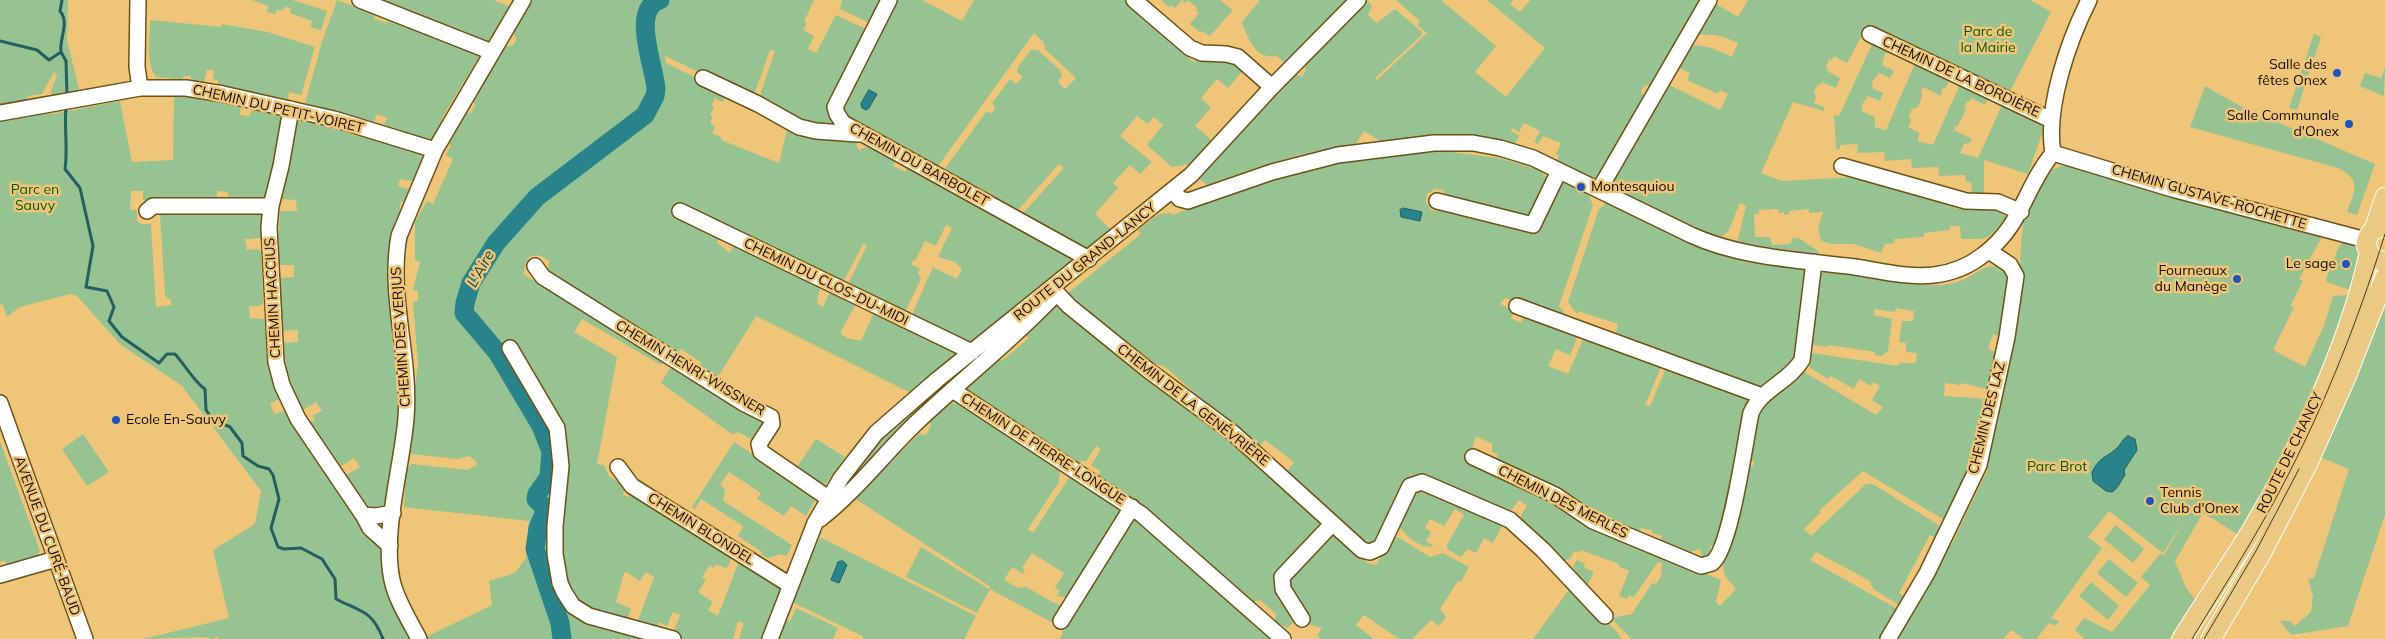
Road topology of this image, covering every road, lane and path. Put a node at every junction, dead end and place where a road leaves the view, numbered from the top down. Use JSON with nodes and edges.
{"nodes":[{"id":1,"x":138,"y":0,"type":"edge"},
{"id":2,"x":360,"y":0,"type":"edge"},
{"id":3,"x":523,"y":0,"type":"edge"},
{"id":4,"x":889,"y":0,"type":"edge"},
{"id":5,"x":1134,"y":0,"type":"edge"},
{"id":6,"x":1358,"y":0,"type":"edge"},
{"id":7,"x":1709,"y":0,"type":"edge"},
{"id":8,"x":2089,"y":0,"type":"edge"},
{"id":9,"x":1870,"y":34,"type":"dead end"},
{"id":10,"x":492,"y":52,"type":"junction"},
{"id":11,"x":703,"y":78,"type":"dead end"},
{"id":12,"x":1272,"y":87,"type":"junction"},
{"id":13,"x":140,"y":88,"type":"junction"},
{"id":14,"x":292,"y":109,"type":"junction"},
{"id":15,"x":0,"y":113,"type":"edge"},
{"id":16,"x":2051,"y":120,"type":"junction"},
{"id":17,"x":862,"y":134,"type":"junction"},
{"id":18,"x":435,"y":150,"type":"junction"},
{"id":19,"x":2052,"y":152,"type":"junction"},
{"id":20,"x":1842,"y":166,"type":"dead end"},
{"id":21,"x":1559,"y":171,"type":"junction"},
{"id":22,"x":1599,"y":190,"type":"junction"},
{"id":23,"x":1173,"y":191,"type":"junction"},
{"id":24,"x":2385,"y":197,"type":"edge"},
{"id":25,"x":1437,"y":201,"type":"dead end"},
{"id":26,"x":271,"y":206,"type":"junction"},
{"id":27,"x":147,"y":211,"type":"dead end"},
{"id":28,"x":680,"y":211,"type":"dead end"},
{"id":29,"x":2021,"y":212,"type":"junction"},
{"id":30,"x":2376,"y":243,"type":"edge"},
{"id":31,"x":1988,"y":251,"type":"junction"},
{"id":32,"x":1089,"y":259,"type":"junction"},
{"id":33,"x":1814,"y":262,"type":"junction"},
{"id":34,"x":535,"y":266,"type":"dead end"},
{"id":35,"x":2385,"y":277,"type":"edge"},
{"id":36,"x":1054,"y":291,"type":"junction"},
{"id":37,"x":1517,"y":306,"type":"dead end"},
{"id":38,"x":510,"y":348,"type":"dead end"},
{"id":39,"x":972,"y":352,"type":"junction"},
{"id":40,"x":954,"y":391,"type":"junction"},
{"id":41,"x":1762,"y":396,"type":"junction"},
{"id":42,"x":0,"y":403,"type":"edge"},
{"id":43,"x":1472,"y":457,"type":"dead end"},
{"id":44,"x":618,"y":467,"type":"dead end"},
{"id":45,"x":828,"y":498,"type":"junction"},
{"id":46,"x":1132,"y":507,"type":"junction"},
{"id":47,"x":393,"y":513,"type":"junction"},
{"id":48,"x":363,"y":515,"type":"junction"},
{"id":49,"x":815,"y":523,"type":"junction"},
{"id":50,"x":1332,"y":524,"type":"junction"},
{"id":51,"x":390,"y":546,"type":"junction"},
{"id":52,"x":56,"y":559,"type":"junction"},
{"id":53,"x":0,"y":574,"type":"edge"},
{"id":54,"x":790,"y":585,"type":"junction"},
{"id":55,"x":1606,"y":616,"type":"dead end"},
{"id":56,"x":1302,"y":619,"type":"dead end"},
{"id":57,"x":1061,"y":621,"type":"dead end"},
{"id":58,"x":85,"y":639,"type":"edge"},
{"id":59,"x":419,"y":639,"type":"edge"},
{"id":60,"x":672,"y":639,"type":"edge"},
{"id":61,"x":770,"y":639,"type":"edge"},
{"id":62,"x":1282,"y":639,"type":"edge"},
{"id":63,"x":1888,"y":639,"type":"edge"},
{"id":64,"x":2182,"y":639,"type":"edge"},
{"id":65,"x":2211,"y":639,"type":"edge"}],
"edges":[{"from":1,"to":13,"type":"street"},
{"from":2,"to":10,"type":"street"},
{"from":3,"to":10,"type":"street","name":"CHEMIN DES VERJUS"},
{"from":4,"to":17,"type":"street","name":"CHEMIN DU BARBOLET"},
{"from":5,"to":12,"type":"street"},
{"from":6,"to":12,"type":"street","name":"ROUTE DU GRAND-LANCY"},
{"from":7,"to":22,"type":"street"},
{"from":8,"to":16,"type":"street"},
{"from":9,"to":16,"type":"street","name":"CHEMIN DE LA BORDIÈRE"},
{"from":10,"to":18,"type":"street","name":"CHEMIN DES VERJUS"},
{"from":11,"to":17,"type":"street"},
{"from":12,"to":23,"type":"street","name":"ROUTE DU GRAND-LANCY"},
{"from":13,"to":14,"type":"street","name":"CHEMIN DU PETIT-VOIRET"},
{"from":13,"to":15,"type":"street","name":"CHEMIN DU PETIT-VOIRET"},
{"from":14,"to":18,"type":"street","name":"CHEMIN DU PETIT-VOIRET"},
{"from":14,"to":26,"type":"street","name":"CHEMIN HACCIUS"},
{"from":16,"to":19,"type":"street"},
{"from":17,"to":32,"type":"street","name":"CHEMIN DU BARBOLET"},
{"from":18,"to":47,"type":"street","name":"CHEMIN DES VERJUS"},
{"from":19,"to":29,"type":"street"},
{"from":19,"to":30,"type":"street","name":"CHEMIN GUSTAVE-ROCHETTE"},
{"from":20,"to":29,"type":"street"},
{"from":21,"to":22,"type":"street"},
{"from":21,"to":23,"type":"street"},
{"from":21,"to":25,"type":"street"},
{"from":22,"to":33,"type":"street"},
{"from":23,"to":32,"type":"street","name":"ROUTE DU GRAND-LANCY"},
{"from":24,"to":30,"type":"main road","name":"ROUTE DE CHANCY"},
{"from":26,"to":27,"type":"street"},
{"from":26,"to":48,"type":"street","name":"CHEMIN HACCIUS"},
{"from":28,"to":39,"type":"street","name":"CHEMIN DU CLOS-DU-MIDI"},
{"from":29,"to":31,"type":"street"},
{"from":30,"to":64,"type":"main road","name":"ROUTE DE CHANCY"},
{"from":31,"to":33,"type":"street"},
{"from":31,"to":63,"type":"street","name":"CHEMIN DES LAZ"},
{"from":32,"to":36,"type":"street","name":"ROUTE DU GRAND-LANCY"},
{"from":33,"to":41,"type":"street","name":"CHEMIN DES MERLES"},
{"from":34,"to":45,"type":"street","name":"CHEMIN HENRI-WISSNER"},
{"from":35,"to":65,"type":"main road","name":"ROUTE DE CHANCY"},
{"from":36,"to":39,"type":"street","name":"ROUTE DU GRAND-LANCY"},
{"from":36,"to":40,"type":"street","name":"ROUTE DU GRAND-LANCY"},
{"from":36,"to":50,"type":"street","name":"CHEMIN DE LA GENÉVRIÈRE"},
{"from":37,"to":41,"type":"street"},
{"from":38,"to":60,"type":"street"},
{"from":39,"to":45,"type":"street","name":"ROUTE DU GRAND-LANCY"},
{"from":40,"to":46,"type":"street","name":"CHEMIN DE PIERRE-LONGUE"},
{"from":40,"to":49,"type":"street","name":"ROUTE DU GRAND-LANCY"},
{"from":41,"to":43,"type":"street","name":"CHEMIN DES MERLES"},
{"from":42,"to":52,"type":"street","name":"AVENUE DU CURÉ-BAUD"},
{"from":44,"to":54,"type":"street","name":"CHEMIN BLONDEL"},
{"from":45,"to":49,"type":"street","name":"ROUTE DU GRAND-LANCY"},
{"from":46,"to":57,"type":"street","name":"CHEMIN DE PIERRE-LONGUE"},
{"from":46,"to":62,"type":"street","name":"CHEMIN DE PIERRE-LONGUE"},
{"from":47,"to":48,"type":"street"},
{"from":47,"to":51,"type":"street","name":"CHEMIN DES VERJUS"},
{"from":48,"to":51,"type":"street","name":"CHEMIN HACCIUS"},
{"from":49,"to":54,"type":"street","name":"ROUTE DU GRAND-LANCY"},
{"from":50,"to":55,"type":"street","name":"CHEMIN DE LA GENÉVRIÈRE"},
{"from":50,"to":56,"type":"street"},
{"from":51,"to":59,"type":"street","name":"CHEMIN DES VERJUS"},
{"from":52,"to":53,"type":"street"},
{"from":52,"to":58,"type":"street","name":"AVENUE DU CURÉ-BAUD"},
{"from":54,"to":61,"type":"street","name":"ROUTE DU GRAND-LANCY"}]}
